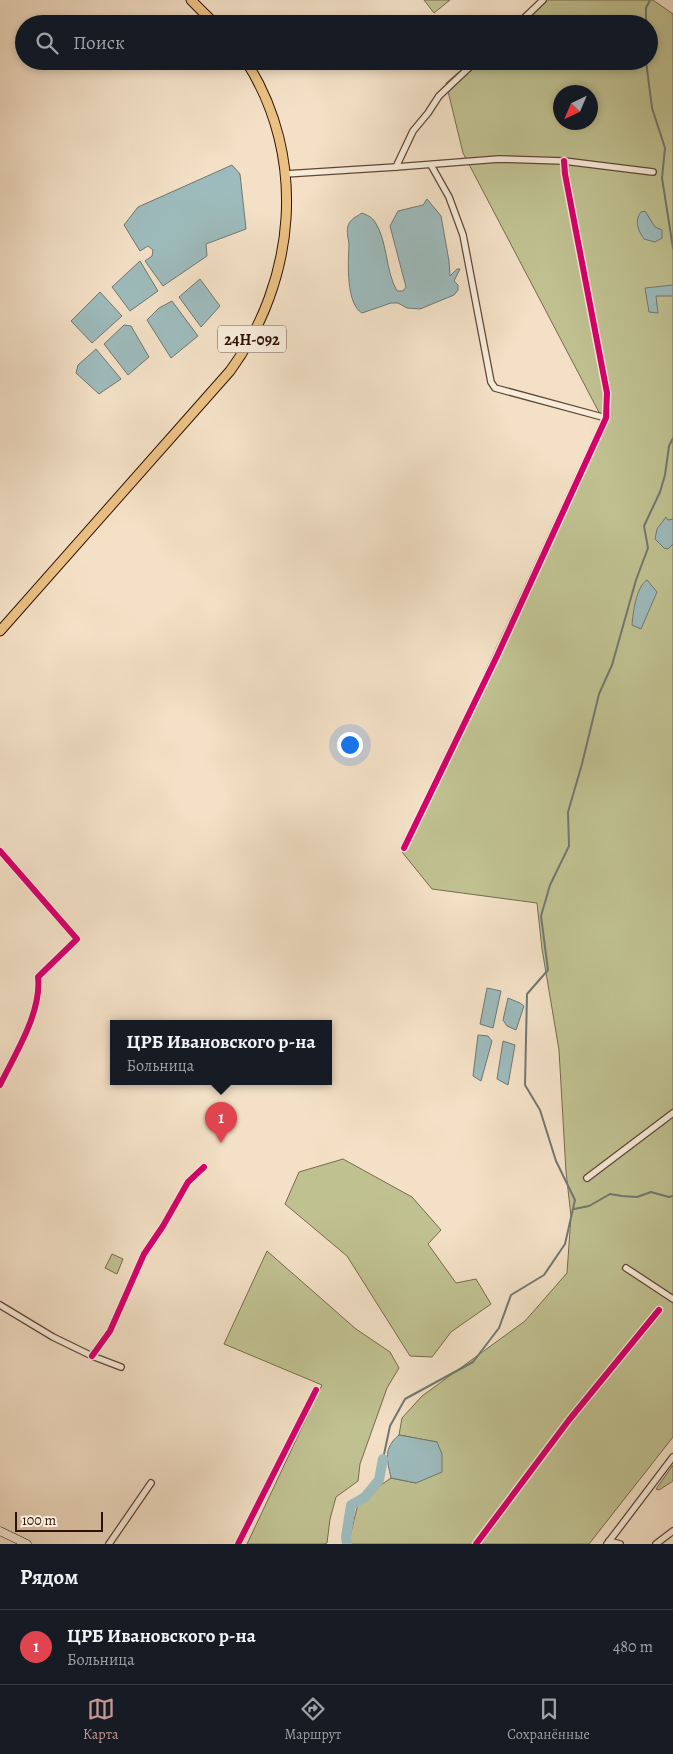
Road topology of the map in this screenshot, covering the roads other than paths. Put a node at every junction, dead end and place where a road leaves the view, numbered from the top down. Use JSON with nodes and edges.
{"nodes":[{"id":1,"x":191,"y":0,"type":"edge"},
{"id":2,"x":543,"y":0,"type":"edge"},
{"id":3,"x":206,"y":15,"type":"edge"},
{"id":4,"x":527,"y":15,"type":"edge"},
{"id":5,"x":251,"y":70,"type":"edge"},
{"id":6,"x":466,"y":70,"type":"edge"},
{"id":7,"x":564,"y":161,"type":"junction"},
{"id":8,"x":431,"y":165,"type":"junction"},
{"id":9,"x":396,"y":168,"type":"junction"},
{"id":10,"x":653,"y":172,"type":"dead end"},
{"id":11,"x":285,"y":174,"type":"junction"},
{"id":12,"x":606,"y":418,"type":"junction"},
{"id":13,"x":0,"y":631,"type":"edge"},
{"id":14,"x":404,"y":848,"type":"dead end"},
{"id":15,"x":0,"y":851,"type":"edge"},
{"id":16,"x":0,"y":1085,"type":"edge"},
{"id":17,"x":673,"y":1113,"type":"edge"},
{"id":18,"x":204,"y":1167,"type":"dead end"},
{"id":19,"x":587,"y":1178,"type":"dead end"},
{"id":20,"x":626,"y":1268,"type":"dead end"},
{"id":21,"x":673,"y":1299,"type":"edge"},
{"id":22,"x":0,"y":1305,"type":"edge"},
{"id":23,"x":659,"y":1310,"type":"dead end"},
{"id":24,"x":92,"y":1356,"type":"junction"},
{"id":25,"x":121,"y":1367,"type":"dead end"},
{"id":26,"x":316,"y":1390,"type":"dead end"},
{"id":27,"x":673,"y":1457,"type":"edge"},
{"id":28,"x":151,"y":1483,"type":"dead end"},
{"id":29,"x":0,"y":1531,"type":"edge"},
{"id":30,"x":673,"y":1531,"type":"edge"},
{"id":31,"x":608,"y":1542,"type":"edge"},
{"id":32,"x":27,"y":1544,"type":"edge"},
{"id":33,"x":109,"y":1544,"type":"edge"},
{"id":34,"x":238,"y":1544,"type":"edge"},
{"id":35,"x":476,"y":1544,"type":"edge"},
{"id":36,"x":620,"y":1544,"type":"edge"},
{"id":37,"x":656,"y":1544,"type":"edge"}],
"edges":[{"from":1,"to":3,"type":"main road"},
{"from":2,"to":4,"type":"street"},
{"from":5,"to":11,"type":"main road","number":"24Н-092"},
{"from":6,"to":9,"type":"street"},
{"from":7,"to":8,"type":"street"},
{"from":7,"to":10,"type":"street"},
{"from":7,"to":12,"type":"street"},
{"from":8,"to":9,"type":"street"},
{"from":8,"to":12,"type":"street"},
{"from":9,"to":11,"type":"street"},
{"from":11,"to":13,"type":"main road","number":"24Н-092"},
{"from":12,"to":14,"type":"street"},
{"from":15,"to":16,"type":"street"},
{"from":17,"to":19,"type":"street"},
{"from":18,"to":24,"type":"street"},
{"from":20,"to":21,"type":"street"},
{"from":22,"to":24,"type":"street"},
{"from":23,"to":35,"type":"street"},
{"from":24,"to":25,"type":"street"},
{"from":26,"to":34,"type":"street"},
{"from":27,"to":31,"type":"street"},
{"from":28,"to":33,"type":"street"},
{"from":29,"to":32,"type":"main road"},
{"from":30,"to":37,"type":"street"},
{"from":31,"to":36,"type":"street"}]}
